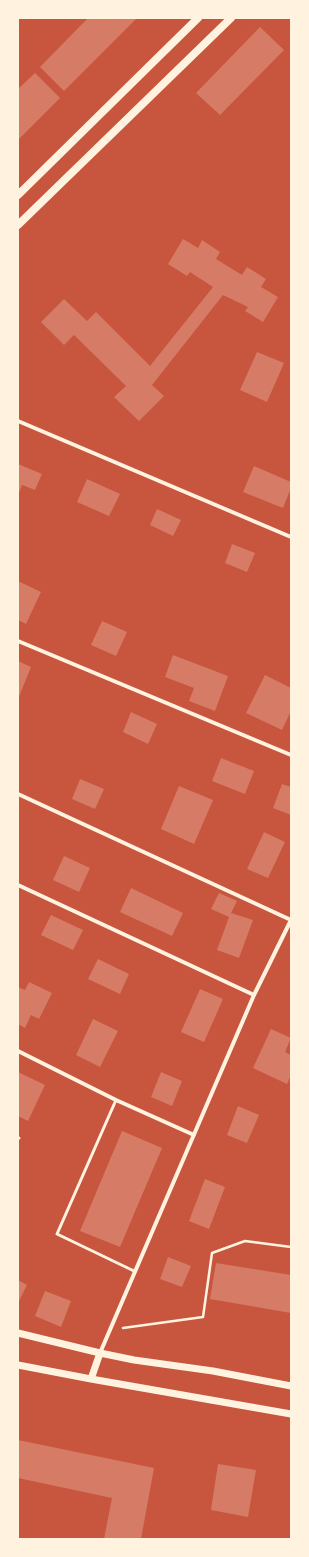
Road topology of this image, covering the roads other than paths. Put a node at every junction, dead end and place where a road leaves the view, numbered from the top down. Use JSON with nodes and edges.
{"nodes":[{"id":1,"x":198,"y":18,"type":"edge"},
{"id":2,"x":231,"y":18,"type":"edge"},
{"id":3,"x":18,"y":195,"type":"edge"},
{"id":4,"x":18,"y":225,"type":"edge"},
{"id":5,"x":18,"y":421,"type":"edge"},
{"id":6,"x":291,"y":537,"type":"edge"},
{"id":7,"x":18,"y":641,"type":"edge"},
{"id":8,"x":291,"y":755,"type":"edge"},
{"id":9,"x":18,"y":794,"type":"edge"},
{"id":10,"x":18,"y":885,"type":"edge"},
{"id":11,"x":291,"y":920,"type":"edge"},
{"id":12,"x":254,"y":995,"type":"junction"},
{"id":13,"x":18,"y":1051,"type":"edge"},
{"id":14,"x":116,"y":1100,"type":"junction"},
{"id":15,"x":194,"y":1135,"type":"junction"},
{"id":16,"x":134,"y":1271,"type":"junction"},
{"id":17,"x":18,"y":1333,"type":"edge"},
{"id":18,"x":100,"y":1354,"type":"junction"},
{"id":19,"x":18,"y":1364,"type":"edge"},
{"id":20,"x":91,"y":1379,"type":"junction"},
{"id":21,"x":291,"y":1386,"type":"edge"},
{"id":22,"x":291,"y":1414,"type":"edge"}],
"edges":[{"from":1,"to":3,"type":"main road"},
{"from":2,"to":4,"type":"main road"},
{"from":5,"to":6,"type":"street"},
{"from":7,"to":8,"type":"street"},
{"from":9,"to":11,"type":"street"},
{"from":10,"to":12,"type":"street"},
{"from":11,"to":12,"type":"street"},
{"from":12,"to":15,"type":"street"},
{"from":13,"to":14,"type":"street"},
{"from":14,"to":15,"type":"street"},
{"from":14,"to":16,"type":"lane"},
{"from":15,"to":16,"type":"street"},
{"from":16,"to":18,"type":"street"},
{"from":17,"to":18,"type":"street"},
{"from":18,"to":20,"type":"street"},
{"from":18,"to":21,"type":"street"},
{"from":19,"to":20,"type":"street"},
{"from":20,"to":22,"type":"street"}]}
